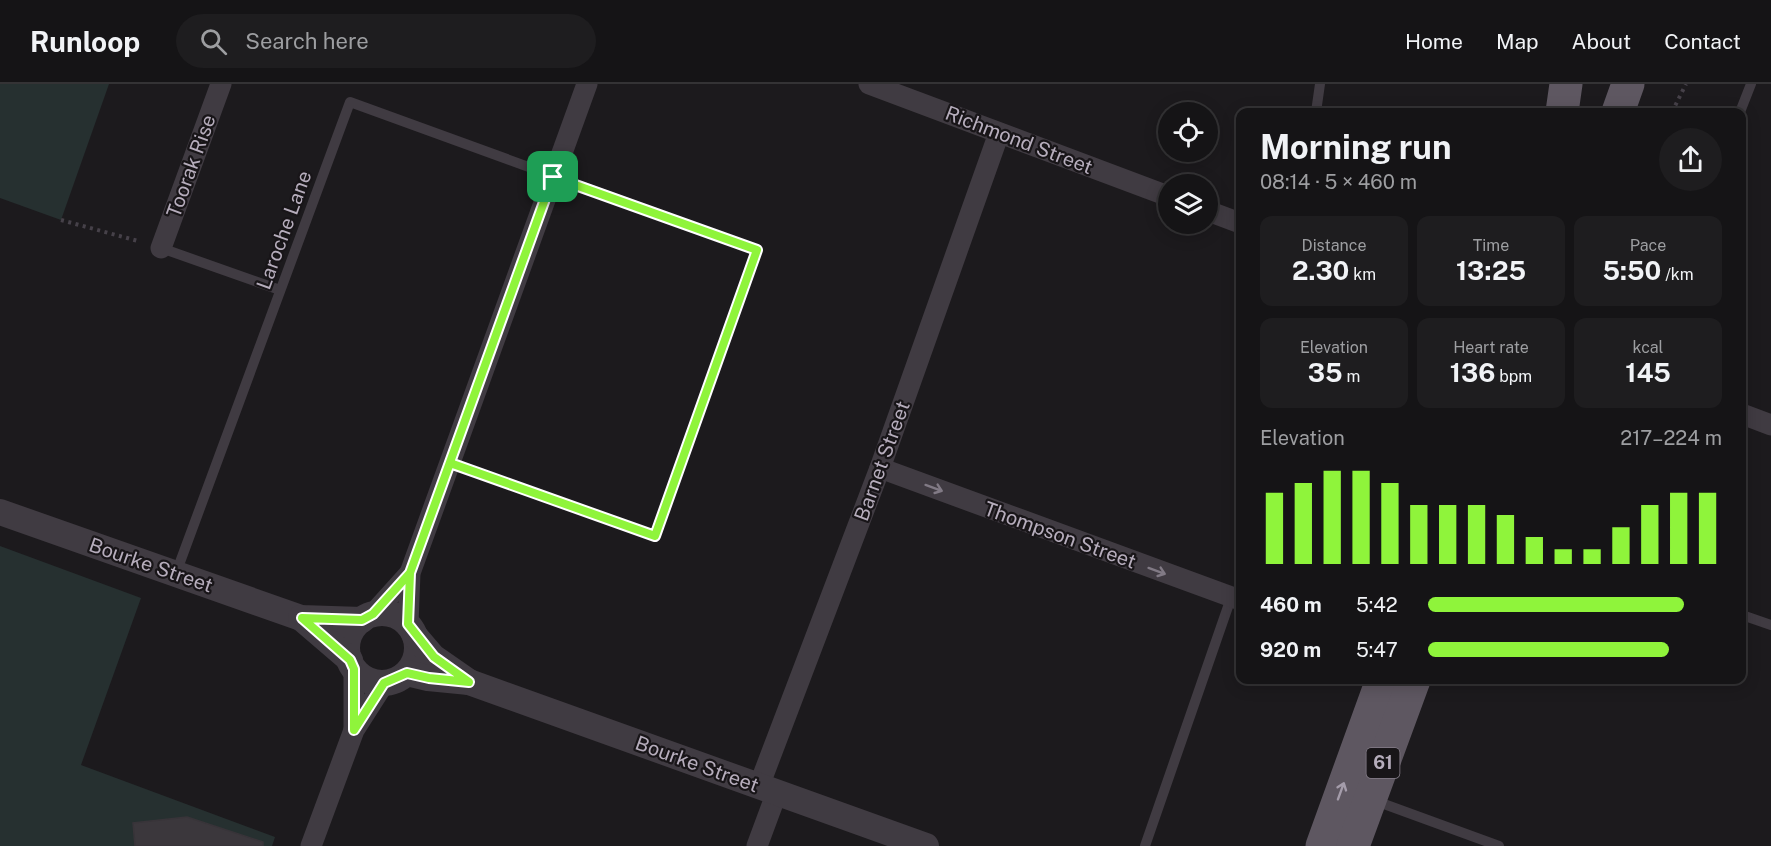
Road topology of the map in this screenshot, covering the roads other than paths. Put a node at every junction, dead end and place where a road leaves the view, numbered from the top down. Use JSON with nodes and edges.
{"nodes":[{"id":1,"x":221,"y":84,"type":"edge"},
{"id":2,"x":587,"y":84,"type":"edge"},
{"id":3,"x":871,"y":84,"type":"edge"},
{"id":4,"x":1320,"y":84,"type":"edge"},
{"id":5,"x":1566,"y":84,"type":"edge"},
{"id":6,"x":1628,"y":84,"type":"edge"},
{"id":7,"x":1751,"y":84,"type":"edge"},
{"id":8,"x":1317,"y":108,"type":"edge"},
{"id":9,"x":1563,"y":108,"type":"edge"},
{"id":10,"x":1619,"y":108,"type":"edge"},
{"id":11,"x":1742,"y":108,"type":"edge"},
{"id":12,"x":999,"y":133,"type":"junction"},
{"id":13,"x":553,"y":177,"type":"junction"},
{"id":14,"x":1158,"y":192,"type":"edge"},
{"id":15,"x":1218,"y":215,"type":"edge"},
{"id":16,"x":1236,"y":222,"type":"edge"},
{"id":17,"x":161,"y":248,"type":"joint"},
{"id":18,"x":280,"y":290,"type":"junction"},
{"id":19,"x":1746,"y":415,"type":"edge"},
{"id":20,"x":1771,"y":424,"type":"edge"},
{"id":21,"x":450,"y":463,"type":"junction"},
{"id":22,"x":879,"y":468,"type":"junction"},
{"id":23,"x":0,"y":512,"type":"edge"},
{"id":24,"x":176,"y":573,"type":"junction"},
{"id":25,"x":410,"y":573,"type":"junction"},
{"id":26,"x":1236,"y":599,"type":"edge"},
{"id":27,"x":367,"y":617,"type":"junction"},
{"id":28,"x":1746,"y":617,"type":"edge"},
{"id":29,"x":302,"y":618,"type":"junction"},
{"id":30,"x":1771,"y":626,"type":"edge"},
{"id":31,"x":411,"y":630,"type":"junction"},
{"id":32,"x":352,"y":665,"type":"junction"},
{"id":33,"x":396,"y":678,"type":"junction"},
{"id":34,"x":469,"y":682,"type":"junction"},
{"id":35,"x":1381,"y":684,"type":"edge"},
{"id":36,"x":1413,"y":684,"type":"edge"},
{"id":37,"x":354,"y":730,"type":"junction"},
{"id":38,"x":768,"y":789,"type":"junction"},
{"id":39,"x":1370,"y":799,"type":"junction"},
{"id":40,"x":311,"y":846,"type":"edge"},
{"id":41,"x":757,"y":846,"type":"edge"},
{"id":42,"x":926,"y":846,"type":"edge"},
{"id":43,"x":1145,"y":846,"type":"edge"},
{"id":44,"x":1322,"y":846,"type":"edge"},
{"id":45,"x":1353,"y":846,"type":"edge"},
{"id":46,"x":1499,"y":846,"type":"edge"}],
"edges":[{"from":1,"to":17,"type":"street","name":"Toorak Rise"},
{"from":2,"to":13,"type":"street"},
{"from":3,"to":12,"type":"street","name":"Richmond Street"},
{"from":4,"to":8,"type":"lane"},
{"from":5,"to":9,"type":"main road"},
{"from":6,"to":10,"type":"main road"},
{"from":7,"to":11,"type":"lane"},
{"from":12,"to":14,"type":"street","name":"Richmond Street"},
{"from":12,"to":22,"type":"street","name":"Barnet Street"},
{"from":13,"to":18,"type":"lane","name":"Laroche Lane"},
{"from":13,"to":21,"type":"street"},
{"from":13,"to":21,"type":"lane"},
{"from":15,"to":16,"type":"street"},
{"from":17,"to":18,"type":"lane"},
{"from":18,"to":24,"type":"lane","name":"Laroche Lane"},
{"from":19,"to":20,"type":"street"},
{"from":21,"to":25,"type":"street"},
{"from":22,"to":26,"type":"street","name":"Thompson Street","one_way":true},
{"from":22,"to":38,"type":"street","name":"Barnet Street"},
{"from":23,"to":24,"type":"street","name":"Bourke Street"},
{"from":24,"to":29,"type":"street","name":"Bourke Street"},
{"from":25,"to":27,"type":"street"},
{"from":25,"to":31,"type":"street"},
{"from":26,"to":43,"type":"lane"},
{"from":27,"to":29,"type":"street","name":"Bourke Street"},
{"from":27,"to":31,"type":"street"},
{"from":27,"to":32,"type":"street"},
{"from":28,"to":30,"type":"lane"},
{"from":29,"to":32,"type":"street","name":"Bourke Street"},
{"from":31,"to":33,"type":"street"},
{"from":31,"to":34,"type":"street","name":"Bourke Street"},
{"from":32,"to":33,"type":"street"},
{"from":32,"to":37,"type":"street"},
{"from":33,"to":34,"type":"street","name":"Bourke Street"},
{"from":33,"to":37,"type":"street"},
{"from":34,"to":38,"type":"street","name":"Bourke Street"},
{"from":44,"to":35,"type":"main road","number":"61","one_way":true},
{"from":36,"to":39,"type":"main road","number":"61"},
{"from":37,"to":40,"type":"street"},
{"from":38,"to":41,"type":"street","name":"Barnet Street"},
{"from":38,"to":42,"type":"street","name":"Bourke Street"},
{"from":39,"to":45,"type":"main road","number":"61"},
{"from":39,"to":46,"type":"lane"}]}
